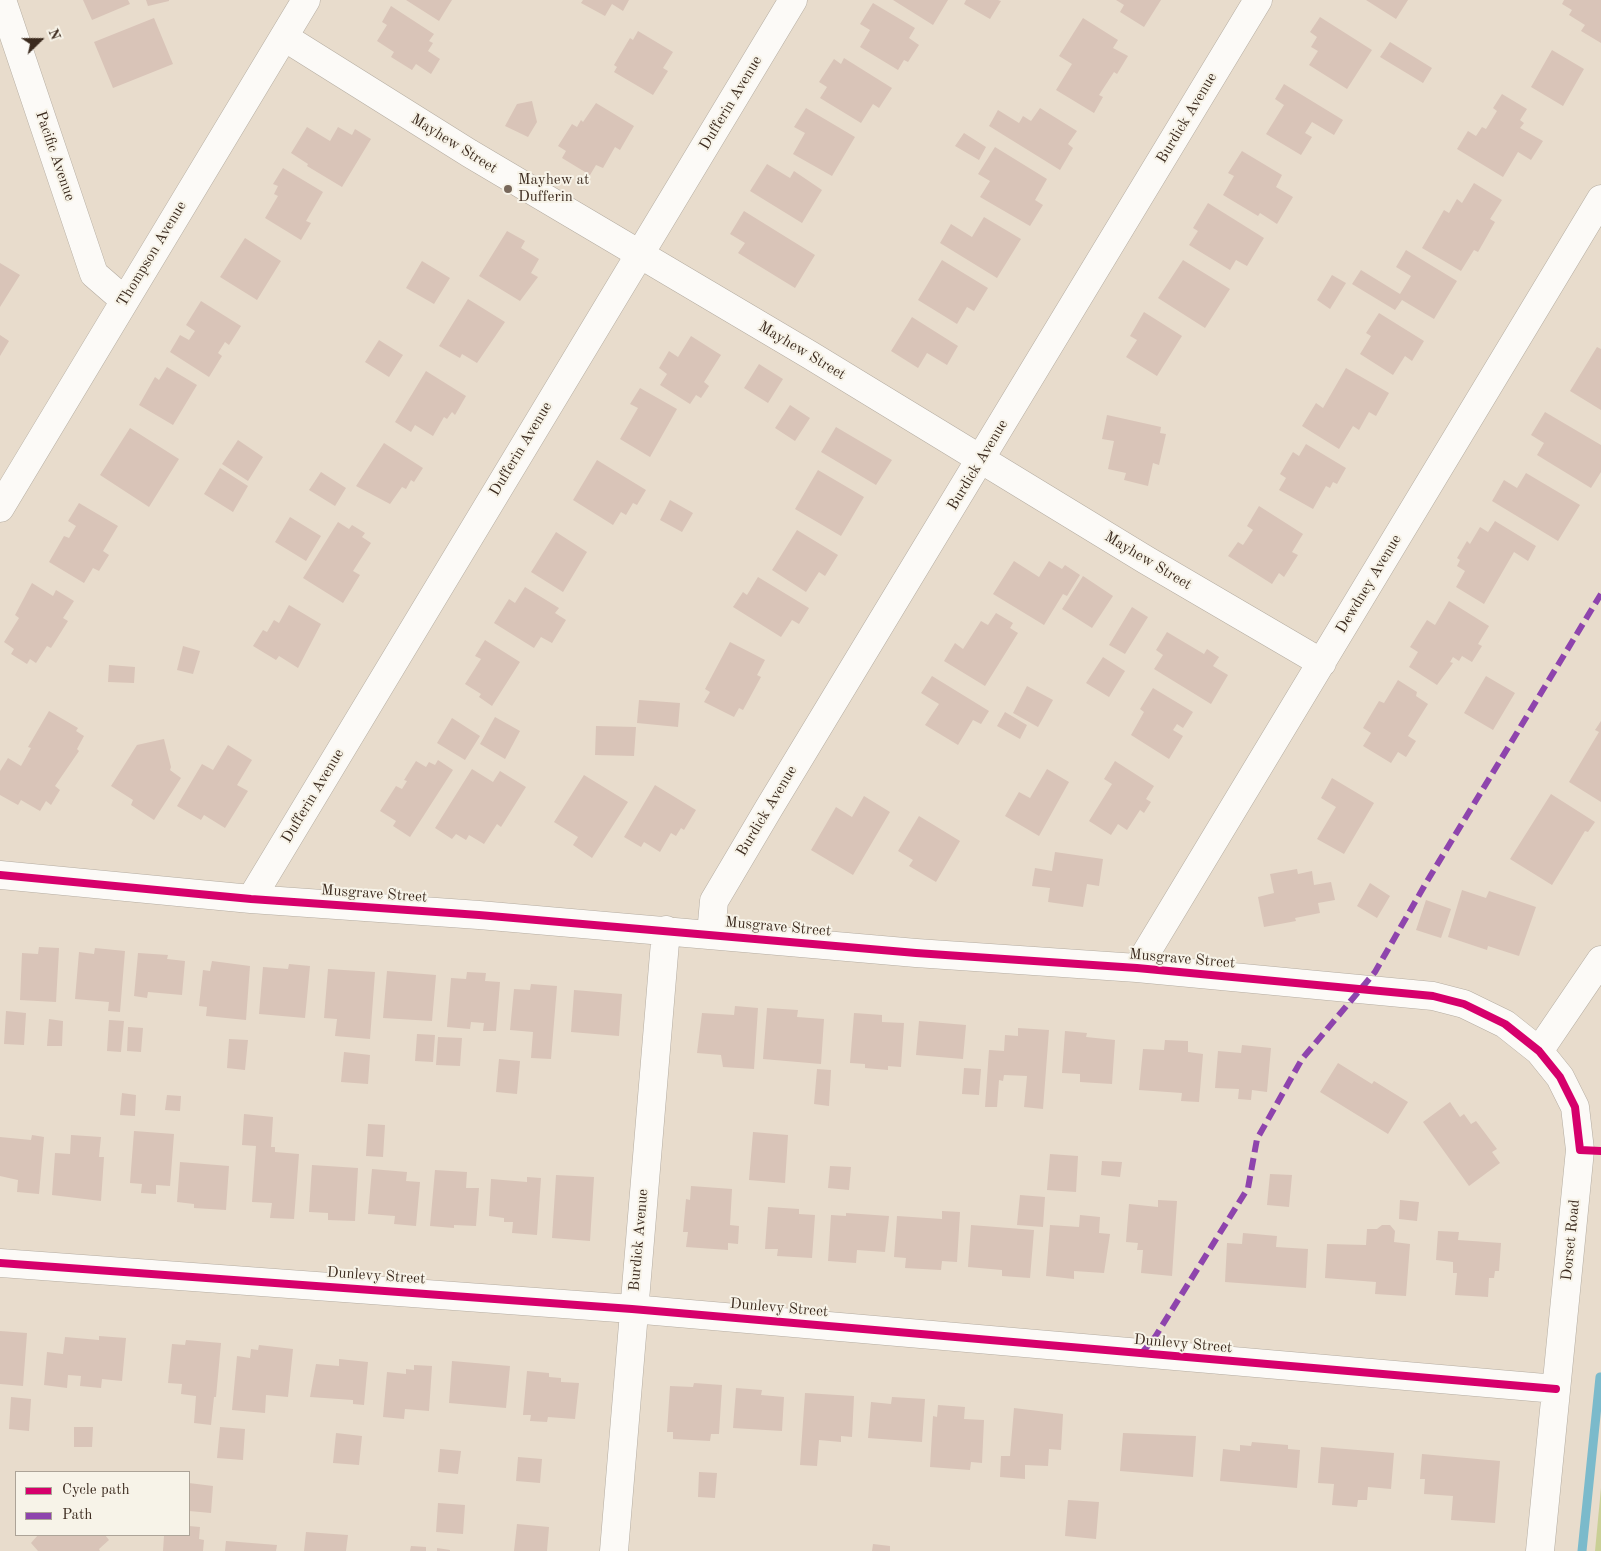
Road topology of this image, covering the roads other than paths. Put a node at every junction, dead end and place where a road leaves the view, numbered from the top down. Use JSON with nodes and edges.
{"nodes":[{"id":1,"x":2,"y":0,"type":"edge"},
{"id":2,"x":306,"y":0,"type":"edge"},
{"id":3,"x":793,"y":0,"type":"edge"},
{"id":4,"x":1258,"y":0,"type":"edge"},
{"id":5,"x":284,"y":37,"type":"junction"},
{"id":6,"x":1601,"y":198,"type":"edge"},
{"id":7,"x":638,"y":255,"type":"junction"},
{"id":8,"x":124,"y":300,"type":"junction"},
{"id":9,"x":980,"y":460,"type":"junction"},
{"id":10,"x":0,"y":508,"type":"edge"},
{"id":11,"x":1322,"y":663,"type":"junction"},
{"id":12,"x":0,"y":875,"type":"edge"},
{"id":13,"x":251,"y":899,"type":"junction"},
{"id":14,"x":666,"y":930,"type":"junction"},
{"id":15,"x":711,"y":934,"type":"junction"},
{"id":16,"x":1601,"y":960,"type":"edge"},
{"id":17,"x":1136,"y":968,"type":"junction"},
{"id":18,"x":1538,"y":1051,"type":"junction"},
{"id":19,"x":1591,"y":1151,"type":"edge"},
{"id":20,"x":0,"y":1263,"type":"edge"},
{"id":21,"x":632,"y":1309,"type":"junction"},
{"id":22,"x":1556,"y":1389,"type":"junction"},
{"id":23,"x":614,"y":1551,"type":"edge"},
{"id":24,"x":1540,"y":1551,"type":"edge"}],
"edges":[{"from":1,"to":8,"type":"street","name":"Pacific Avenue"},
{"from":2,"to":5,"type":"street","name":"Thompson Avenue"},
{"from":3,"to":7,"type":"street","name":"Dufferin Avenue"},
{"from":4,"to":9,"type":"street","name":"Burdick Avenue"},
{"from":5,"to":7,"type":"street","name":"Mayhew Street"},
{"from":5,"to":8,"type":"street","name":"Thompson Avenue"},
{"from":6,"to":11,"type":"street","name":"Dewdney Avenue"},
{"from":7,"to":9,"type":"street","name":"Mayhew Street"},
{"from":7,"to":13,"type":"street","name":"Dufferin Avenue"},
{"from":8,"to":10,"type":"street","name":"Thompson Avenue"},
{"from":9,"to":11,"type":"street","name":"Mayhew Street"},
{"from":9,"to":15,"type":"street","name":"Burdick Avenue"},
{"from":11,"to":17,"type":"street","name":"Dewdney Avenue"},
{"from":12,"to":13,"type":"street","name":"Musgrave Street"},
{"from":13,"to":14,"type":"street","name":"Musgrave Street"},
{"from":14,"to":15,"type":"street","name":"Musgrave Street"},
{"from":14,"to":21,"type":"street","name":"Burdick Avenue"},
{"from":15,"to":17,"type":"street","name":"Musgrave Street"},
{"from":16,"to":18,"type":"street"},
{"from":17,"to":18,"type":"street","name":"Musgrave Street"},
{"from":18,"to":19,"type":"street","name":"Dorset Road"},
{"from":19,"to":22,"type":"street","name":"Dorset Road"},
{"from":20,"to":21,"type":"street","name":"Dunlevy Street"},
{"from":21,"to":22,"type":"street","name":"Dunlevy Street"},
{"from":21,"to":23,"type":"street","name":"Burdick Avenue"},
{"from":22,"to":24,"type":"street","name":"Dorset Road"}]}
